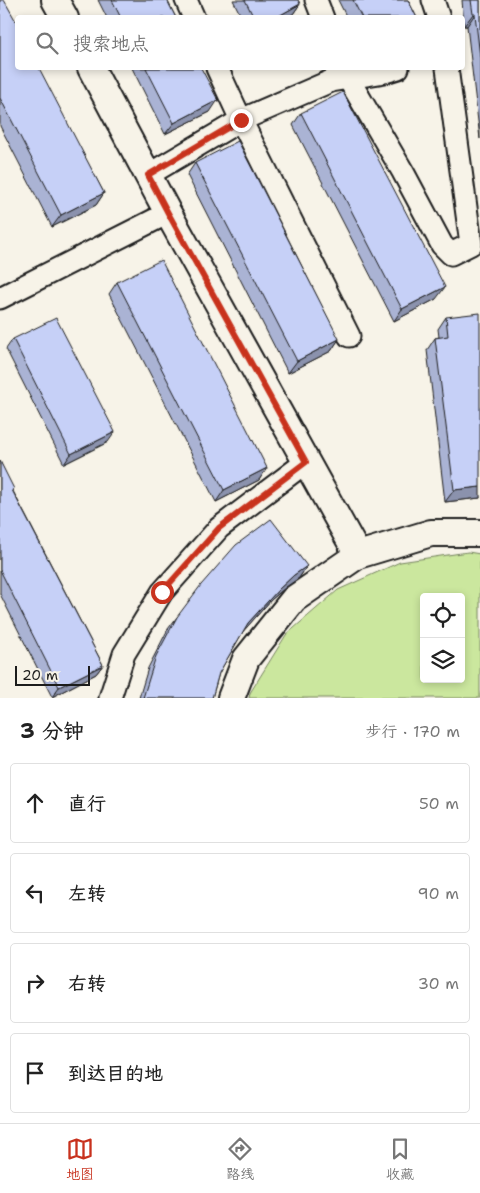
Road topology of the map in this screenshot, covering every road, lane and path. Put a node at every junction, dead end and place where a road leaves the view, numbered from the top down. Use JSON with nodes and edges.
{"nodes":[{"id":1,"x":56,"y":0,"type":"edge"},
{"id":2,"x":186,"y":0,"type":"edge"},
{"id":3,"x":316,"y":0,"type":"edge"},
{"id":4,"x":433,"y":0,"type":"edge"},
{"id":5,"x":64,"y":15,"type":"edge"},
{"id":6,"x":193,"y":15,"type":"edge"},
{"id":7,"x":322,"y":15,"type":"edge"},
{"id":8,"x":438,"y":15,"type":"edge"},
{"id":9,"x":92,"y":70,"type":"edge"},
{"id":10,"x":218,"y":70,"type":"edge"},
{"id":11,"x":392,"y":70,"type":"edge"},
{"id":12,"x":447,"y":70,"type":"edge"},
{"id":13,"x":346,"y":73,"type":"edge"},
{"id":14,"x":241,"y":120,"type":"junction"},
{"id":15,"x":148,"y":175,"type":"junction"},
{"id":16,"x":168,"y":213,"type":"junction"},
{"id":17,"x":0,"y":298,"type":"edge"},
{"id":18,"x":349,"y":336,"type":"dead end"},
{"id":19,"x":306,"y":462,"type":"junction"},
{"id":20,"x":480,"y":533,"type":"edge"},
{"id":21,"x":358,"y":555,"type":"junction"},
{"id":22,"x":110,"y":698,"type":"edge"},
{"id":23,"x":231,"y":698,"type":"edge"}],
"edges":[{"from":1,"to":5,"type":"street"},
{"from":2,"to":6,"type":"street"},
{"from":3,"to":7,"type":"street"},
{"from":4,"to":8,"type":"street"},
{"from":9,"to":15,"type":"street"},
{"from":10,"to":14,"type":"street"},
{"from":11,"to":13,"type":"street"},
{"from":12,"to":13,"type":"street"},
{"from":13,"to":14,"type":"street"},
{"from":14,"to":15,"type":"street"},
{"from":14,"to":18,"type":"street"},
{"from":15,"to":16,"type":"street"},
{"from":16,"to":17,"type":"street"},
{"from":16,"to":19,"type":"street"},
{"from":19,"to":21,"type":"street"},
{"from":19,"to":22,"type":"street"},
{"from":20,"to":21,"type":"street"},
{"from":21,"to":23,"type":"street"}]}
